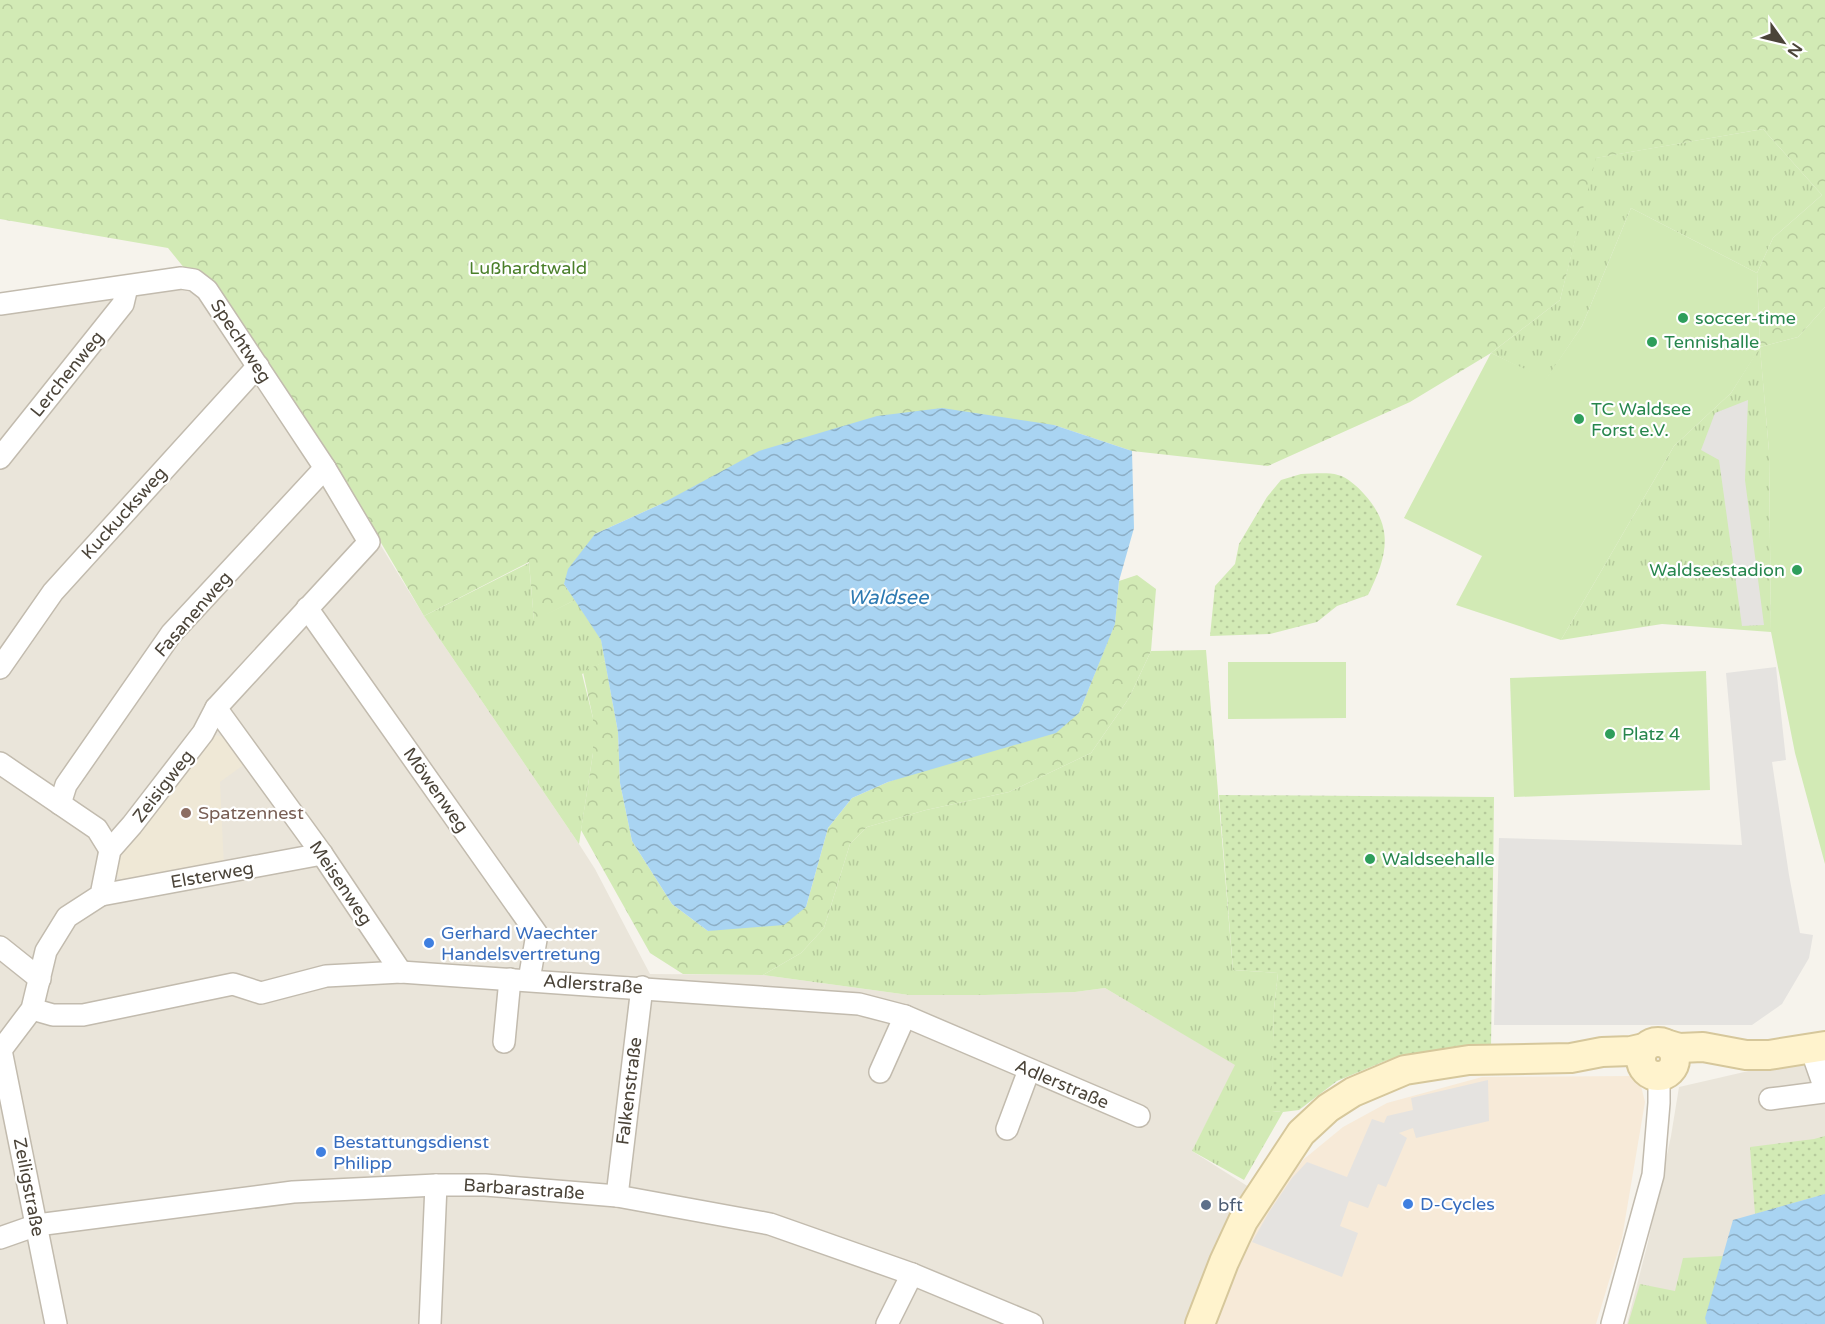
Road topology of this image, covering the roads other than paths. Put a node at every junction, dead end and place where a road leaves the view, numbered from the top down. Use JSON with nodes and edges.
{"nodes":[{"id":1,"x":127,"y":287,"type":"junction"},
{"id":2,"x":0,"y":304,"type":"edge"},
{"id":3,"x":258,"y":366,"type":"junction"},
{"id":4,"x":0,"y":458,"type":"edge"},
{"id":5,"x":325,"y":468,"type":"junction"},
{"id":6,"x":369,"y":542,"type":"joint"},
{"id":7,"x":307,"y":608,"type":"junction"},
{"id":8,"x":0,"y":668,"type":"edge"},
{"id":9,"x":216,"y":708,"type":"junction"},
{"id":10,"x":0,"y":763,"type":"edge"},
{"id":11,"x":60,"y":804,"type":"junction"},
{"id":12,"x":110,"y":850,"type":"junction"},
{"id":13,"x":322,"y":854,"type":"junction"},
{"id":14,"x":101,"y":895,"type":"junction"},
{"id":15,"x":0,"y":947,"type":"edge"},
{"id":16,"x":401,"y":972,"type":"junction"},
{"id":17,"x":40,"y":979,"type":"junction"},
{"id":18,"x":519,"y":979,"type":"junction"},
{"id":19,"x":642,"y":987,"type":"junction"},
{"id":20,"x":32,"y":1009,"type":"junction"},
{"id":21,"x":905,"y":1016,"type":"junction"},
{"id":22,"x":504,"y":1042,"type":"dead end"},
{"id":23,"x":1818,"y":1048,"type":"edge"},
{"id":24,"x":1,"y":1050,"type":"edge"},
{"id":25,"x":1658,"y":1062,"type":"junction"},
{"id":26,"x":1029,"y":1070,"type":"junction"},
{"id":27,"x":880,"y":1072,"type":"dead end"},
{"id":28,"x":1825,"y":1090,"type":"edge"},
{"id":29,"x":1770,"y":1099,"type":"dead end"},
{"id":30,"x":1139,"y":1116,"type":"dead end"},
{"id":31,"x":1007,"y":1129,"type":"dead end"},
{"id":32,"x":436,"y":1185,"type":"junction"},
{"id":33,"x":617,"y":1196,"type":"junction"},
{"id":34,"x":37,"y":1225,"type":"junction"},
{"id":35,"x":0,"y":1238,"type":"edge"},
{"id":36,"x":912,"y":1274,"type":"junction"},
{"id":37,"x":56,"y":1324,"type":"edge"},
{"id":38,"x":429,"y":1324,"type":"edge"},
{"id":39,"x":887,"y":1324,"type":"edge"},
{"id":40,"x":1032,"y":1324,"type":"edge"},
{"id":41,"x":1200,"y":1324,"type":"edge"},
{"id":42,"x":1612,"y":1324,"type":"edge"}],
"edges":[{"from":1,"to":2,"type":"street","name":"Spechtweg"},
{"from":1,"to":3,"type":"street","name":"Spechtweg"},
{"from":1,"to":4,"type":"street","name":"Lerchenweg"},
{"from":3,"to":5,"type":"street","name":"Spechtweg"},
{"from":3,"to":8,"type":"street","name":"Kuckucksweg"},
{"from":5,"to":6,"type":"street","name":"Spechtweg"},
{"from":5,"to":11,"type":"street","name":"Fasanenweg"},
{"from":6,"to":7,"type":"street","name":"Zeisigweg"},
{"from":7,"to":9,"type":"street","name":"Zeisigweg"},
{"from":7,"to":18,"type":"street","name":"Möwenweg"},
{"from":9,"to":12,"type":"street","name":"Zeisigweg"},
{"from":9,"to":13,"type":"street","name":"Meisenweg"},
{"from":10,"to":11,"type":"street"},
{"from":11,"to":12,"type":"street"},
{"from":12,"to":14,"type":"street"},
{"from":13,"to":14,"type":"street","name":"Elsterweg"},
{"from":13,"to":16,"type":"street","name":"Meisenweg"},
{"from":14,"to":17,"type":"street"},
{"from":15,"to":17,"type":"street"},
{"from":16,"to":18,"type":"street","name":"Adlerstraße"},
{"from":16,"to":20,"type":"street","name":"Adlerstraße"},
{"from":17,"to":20,"type":"street"},
{"from":18,"to":19,"type":"street","name":"Adlerstraße"},
{"from":18,"to":22,"type":"street","name":"Möwenweg"},
{"from":19,"to":21,"type":"street","name":"Adlerstraße"},
{"from":19,"to":33,"type":"street","name":"Falkenstraße"},
{"from":20,"to":24,"type":"street"},
{"from":21,"to":26,"type":"street","name":"Adlerstraße"},
{"from":21,"to":27,"type":"street"},
{"from":23,"to":25,"type":"street"},
{"from":23,"to":28,"type":"street"},
{"from":24,"to":34,"type":"street","name":"Zeiligstraße"},
{"from":25,"to":41,"type":"street"},
{"from":25,"to":42,"type":"street"},
{"from":26,"to":30,"type":"street","name":"Adlerstraße"},
{"from":26,"to":31,"type":"street"},
{"from":28,"to":29,"type":"street"},
{"from":32,"to":33,"type":"street","name":"Barbarastraße"},
{"from":32,"to":34,"type":"street","name":"Barbarastraße"},
{"from":32,"to":38,"type":"street"},
{"from":33,"to":36,"type":"street","name":"Barbarastraße"},
{"from":34,"to":35,"type":"street","name":"Barbarastraße"},
{"from":34,"to":37,"type":"street","name":"Zeiligstraße"},
{"from":36,"to":39,"type":"street"},
{"from":36,"to":40,"type":"street","name":"Barbarastraße"}]}
